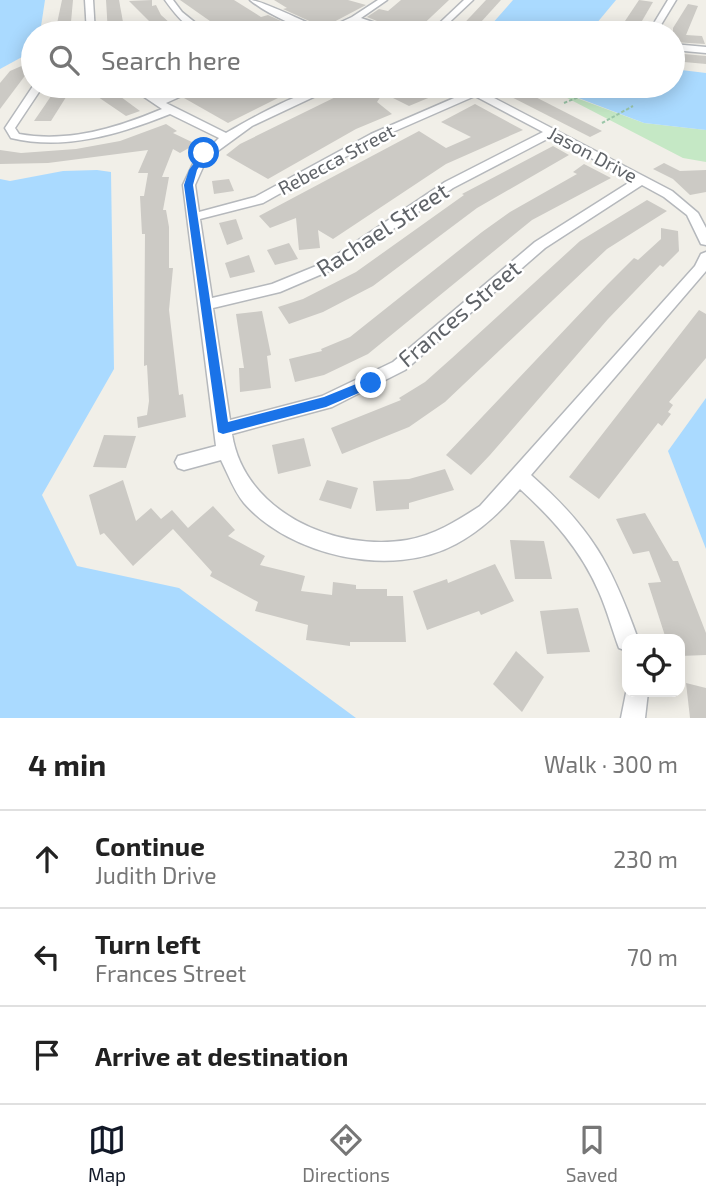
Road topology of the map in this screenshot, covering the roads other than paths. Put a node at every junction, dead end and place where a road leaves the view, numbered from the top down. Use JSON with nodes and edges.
{"nodes":[{"id":1,"x":89,"y":0,"type":"edge"},
{"id":2,"x":169,"y":0,"type":"edge"},
{"id":3,"x":254,"y":0,"type":"edge"},
{"id":4,"x":380,"y":0,"type":"edge"},
{"id":5,"x":469,"y":0,"type":"edge"},
{"id":6,"x":672,"y":0,"type":"edge"},
{"id":7,"x":355,"y":19,"type":"junction"},
{"id":8,"x":90,"y":21,"type":"edge"},
{"id":9,"x":188,"y":21,"type":"edge"},
{"id":10,"x":295,"y":21,"type":"edge"},
{"id":11,"x":351,"y":21,"type":"edge"},
{"id":12,"x":361,"y":21,"type":"edge"},
{"id":13,"x":446,"y":21,"type":"edge"},
{"id":14,"x":659,"y":21,"type":"edge"},
{"id":15,"x":685,"y":48,"type":"edge"},
{"id":16,"x":706,"y":50,"type":"edge"},
{"id":17,"x":30,"y":98,"type":"edge"},
{"id":18,"x":151,"y":98,"type":"edge"},
{"id":19,"x":171,"y":98,"type":"edge"},
{"id":20,"x":307,"y":98,"type":"edge"},
{"id":21,"x":462,"y":98,"type":"edge"},
{"id":22,"x":487,"y":98,"type":"edge"},
{"id":23,"x":159,"y":103,"type":"junction"},
{"id":24,"x":170,"y":110,"type":"junction"},
{"id":25,"x":552,"y":132,"type":"junction"},
{"id":26,"x":225,"y":137,"type":"junction"},
{"id":27,"x":642,"y":180,"type":"junction"},
{"id":28,"x":706,"y":211,"type":"edge"},
{"id":29,"x":692,"y":213,"type":"junction"},
{"id":30,"x":193,"y":217,"type":"junction"},
{"id":31,"x":706,"y":241,"type":"edge"},
{"id":32,"x":706,"y":257,"type":"edge"},
{"id":33,"x":204,"y":305,"type":"junction"},
{"id":34,"x":223,"y":429,"type":"junction"},
{"id":35,"x":226,"y":451,"type":"junction"},
{"id":36,"x":184,"y":462,"type":"dead end"},
{"id":37,"x":520,"y":477,"type":"junction"},
{"id":38,"x":625,"y":634,"type":"edge"},
{"id":39,"x":636,"y":697,"type":"edge"},
{"id":40,"x":633,"y":718,"type":"edge"}],
"edges":[{"from":1,"to":8,"type":"street"},
{"from":2,"to":9,"type":"street"},
{"from":3,"to":10,"type":"street"},
{"from":4,"to":7,"type":"street"},
{"from":5,"to":13,"type":"street"},
{"from":6,"to":14,"type":"street"},
{"from":7,"to":11,"type":"street"},
{"from":7,"to":12,"type":"street"},
{"from":15,"to":16,"type":"street"},
{"from":17,"to":24,"type":"street"},
{"from":18,"to":23,"type":"street"},
{"from":19,"to":23,"type":"street"},
{"from":20,"to":26,"type":"street"},
{"from":21,"to":30,"type":"street","name":"Rebecca Street"},
{"from":22,"to":25,"type":"street","name":"Jason Drive"},
{"from":23,"to":24,"type":"street"},
{"from":24,"to":26,"type":"street"},
{"from":25,"to":27,"type":"street","name":"Jason Drive"},
{"from":25,"to":33,"type":"street","name":"Rachael Street"},
{"from":26,"to":30,"type":"street"},
{"from":27,"to":29,"type":"street","name":"Jason Drive"},
{"from":27,"to":34,"type":"street","name":"Frances Street"},
{"from":28,"to":29,"type":"street"},
{"from":29,"to":31,"type":"street","name":"Jason Drive"},
{"from":30,"to":33,"type":"street"},
{"from":32,"to":37,"type":"street"},
{"from":33,"to":34,"type":"street"},
{"from":34,"to":35,"type":"street"},
{"from":35,"to":36,"type":"street"},
{"from":35,"to":37,"type":"street"},
{"from":37,"to":38,"type":"street"},
{"from":39,"to":40,"type":"street"}]}
